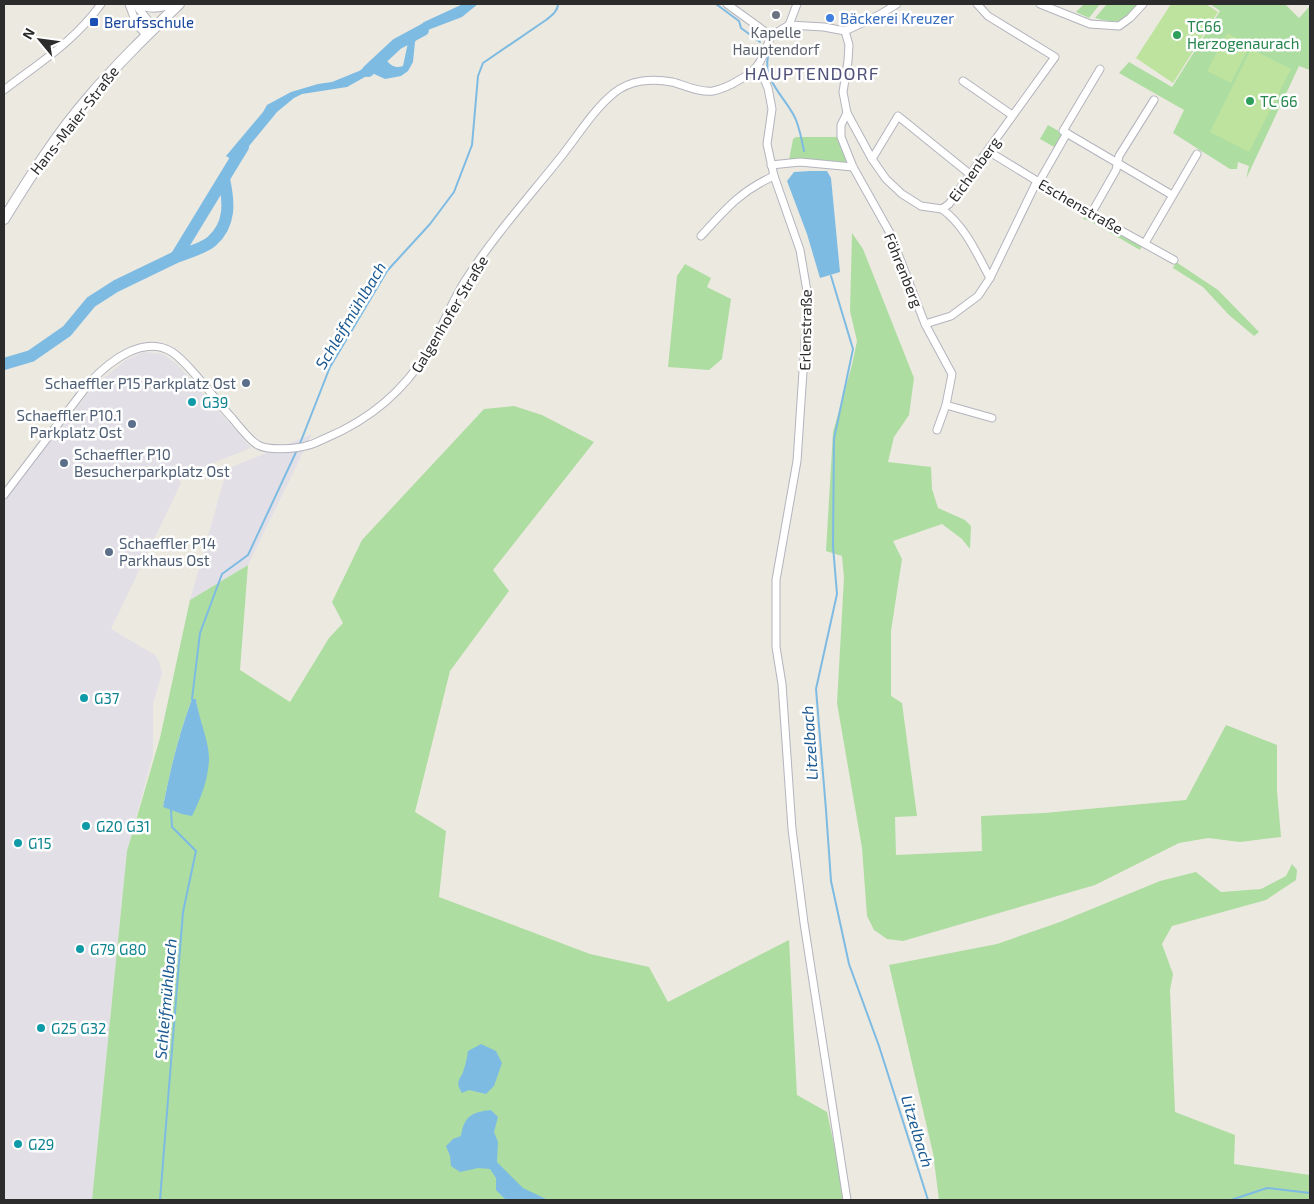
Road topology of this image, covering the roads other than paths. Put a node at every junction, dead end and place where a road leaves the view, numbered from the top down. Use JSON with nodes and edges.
{"nodes":[{"id":1,"x":101,"y":4,"type":"edge"},
{"id":2,"x":129,"y":4,"type":"edge"},
{"id":3,"x":136,"y":4,"type":"edge"},
{"id":4,"x":172,"y":4,"type":"edge"},
{"id":5,"x":179,"y":4,"type":"edge"},
{"id":6,"x":727,"y":4,"type":"edge"},
{"id":7,"x":797,"y":4,"type":"edge"},
{"id":8,"x":897,"y":4,"type":"edge"},
{"id":9,"x":977,"y":4,"type":"edge"},
{"id":10,"x":1040,"y":4,"type":"edge"},
{"id":11,"x":1143,"y":4,"type":"edge"},
{"id":12,"x":789,"y":25,"type":"junction"},
{"id":13,"x":845,"y":31,"type":"junction"},
{"id":14,"x":150,"y":32,"type":"junction"},
{"id":15,"x":770,"y":36,"type":"junction"},
{"id":16,"x":758,"y":65,"type":"junction"},
{"id":17,"x":1100,"y":69,"type":"dead end"},
{"id":18,"x":963,"y":81,"type":"dead end"},
{"id":19,"x":4,"y":90,"type":"edge"},
{"id":20,"x":1154,"y":100,"type":"dead end"},
{"id":21,"x":846,"y":113,"type":"junction"},
{"id":22,"x":1012,"y":115,"type":"junction"},
{"id":23,"x":1067,"y":133,"type":"junction"},
{"id":24,"x":988,"y":151,"type":"junction"},
{"id":25,"x":1196,"y":154,"type":"dead end"},
{"id":26,"x":872,"y":159,"type":"junction"},
{"id":27,"x":1117,"y":163,"type":"junction"},
{"id":28,"x":771,"y":166,"type":"junction"},
{"id":29,"x":853,"y":167,"type":"junction"},
{"id":30,"x":774,"y":176,"type":"junction"},
{"id":31,"x":971,"y":176,"type":"junction"},
{"id":32,"x":1038,"y":182,"type":"junction"},
{"id":33,"x":1172,"y":195,"type":"junction"},
{"id":34,"x":942,"y":209,"type":"junction"},
{"id":35,"x":1092,"y":214,"type":"junction"},
{"id":36,"x":4,"y":220,"type":"edge"},
{"id":37,"x":701,"y":236,"type":"dead end"},
{"id":38,"x":1145,"y":243,"type":"junction"},
{"id":39,"x":1174,"y":260,"type":"dead end"},
{"id":40,"x":990,"y":278,"type":"junction"},
{"id":41,"x":925,"y":324,"type":"junction"},
{"id":42,"x":946,"y":405,"type":"junction"},
{"id":43,"x":992,"y":418,"type":"dead end"},
{"id":44,"x":937,"y":430,"type":"dead end"},
{"id":45,"x":4,"y":494,"type":"edge"},
{"id":46,"x":847,"y":1200,"type":"edge"}],
"edges":[{"from":1,"to":19,"type":"street"},
{"from":2,"to":14,"type":"street"},
{"from":3,"to":4,"type":"street"},
{"from":3,"to":14,"type":"street"},
{"from":5,"to":14,"type":"street","name":"Hans-Maier-Straße"},
{"from":6,"to":15,"type":"street"},
{"from":7,"to":12,"type":"street"},
{"from":8,"to":13,"type":"street"},
{"from":9,"to":22,"type":"street","name":"Eichenberg"},
{"from":10,"to":11,"type":"street"},
{"from":12,"to":13,"type":"street"},
{"from":12,"to":15,"type":"street"},
{"from":13,"to":21,"type":"street","name":"Eichenberg"},
{"from":14,"to":36,"type":"street","name":"Hans-Maier-Straße"},
{"from":15,"to":16,"type":"street"},
{"from":16,"to":28,"type":"street","name":"Erlenstraße"},
{"from":16,"to":45,"type":"street","name":"Galgenhofer Straße"},
{"from":17,"to":23,"type":"street"},
{"from":18,"to":22,"type":"street"},
{"from":20,"to":27,"type":"street"},
{"from":21,"to":26,"type":"street","name":"Eichenberg"},
{"from":21,"to":29,"type":"street","name":"Föhrenberg"},
{"from":22,"to":24,"type":"street","name":"Eichenberg"},
{"from":23,"to":27,"type":"street"},
{"from":23,"to":32,"type":"street"},
{"from":24,"to":31,"type":"street","name":"Eichenberg"},
{"from":24,"to":32,"type":"street","name":"Eschenstraße"},
{"from":25,"to":33,"type":"street"},
{"from":26,"to":31,"type":"street"},
{"from":26,"to":34,"type":"street","name":"Eichenberg"},
{"from":27,"to":33,"type":"street"},
{"from":27,"to":35,"type":"street"},
{"from":28,"to":29,"type":"street"},
{"from":28,"to":30,"type":"street","name":"Erlenstraße"},
{"from":29,"to":41,"type":"street","name":"Föhrenberg"},
{"from":30,"to":37,"type":"street"},
{"from":30,"to":46,"type":"street","name":"Erlenstraße"},
{"from":31,"to":34,"type":"street","name":"Eichenberg"},
{"from":32,"to":35,"type":"street","name":"Eschenstraße"},
{"from":32,"to":40,"type":"street"},
{"from":33,"to":38,"type":"street"},
{"from":34,"to":40,"type":"street"},
{"from":35,"to":38,"type":"street","name":"Eschenstraße"},
{"from":38,"to":39,"type":"street","name":"Eschenstraße"},
{"from":40,"to":41,"type":"street"},
{"from":41,"to":42,"type":"street","name":"Föhrenberg"},
{"from":42,"to":43,"type":"street"},
{"from":42,"to":44,"type":"street","name":"Föhrenberg"}]}
